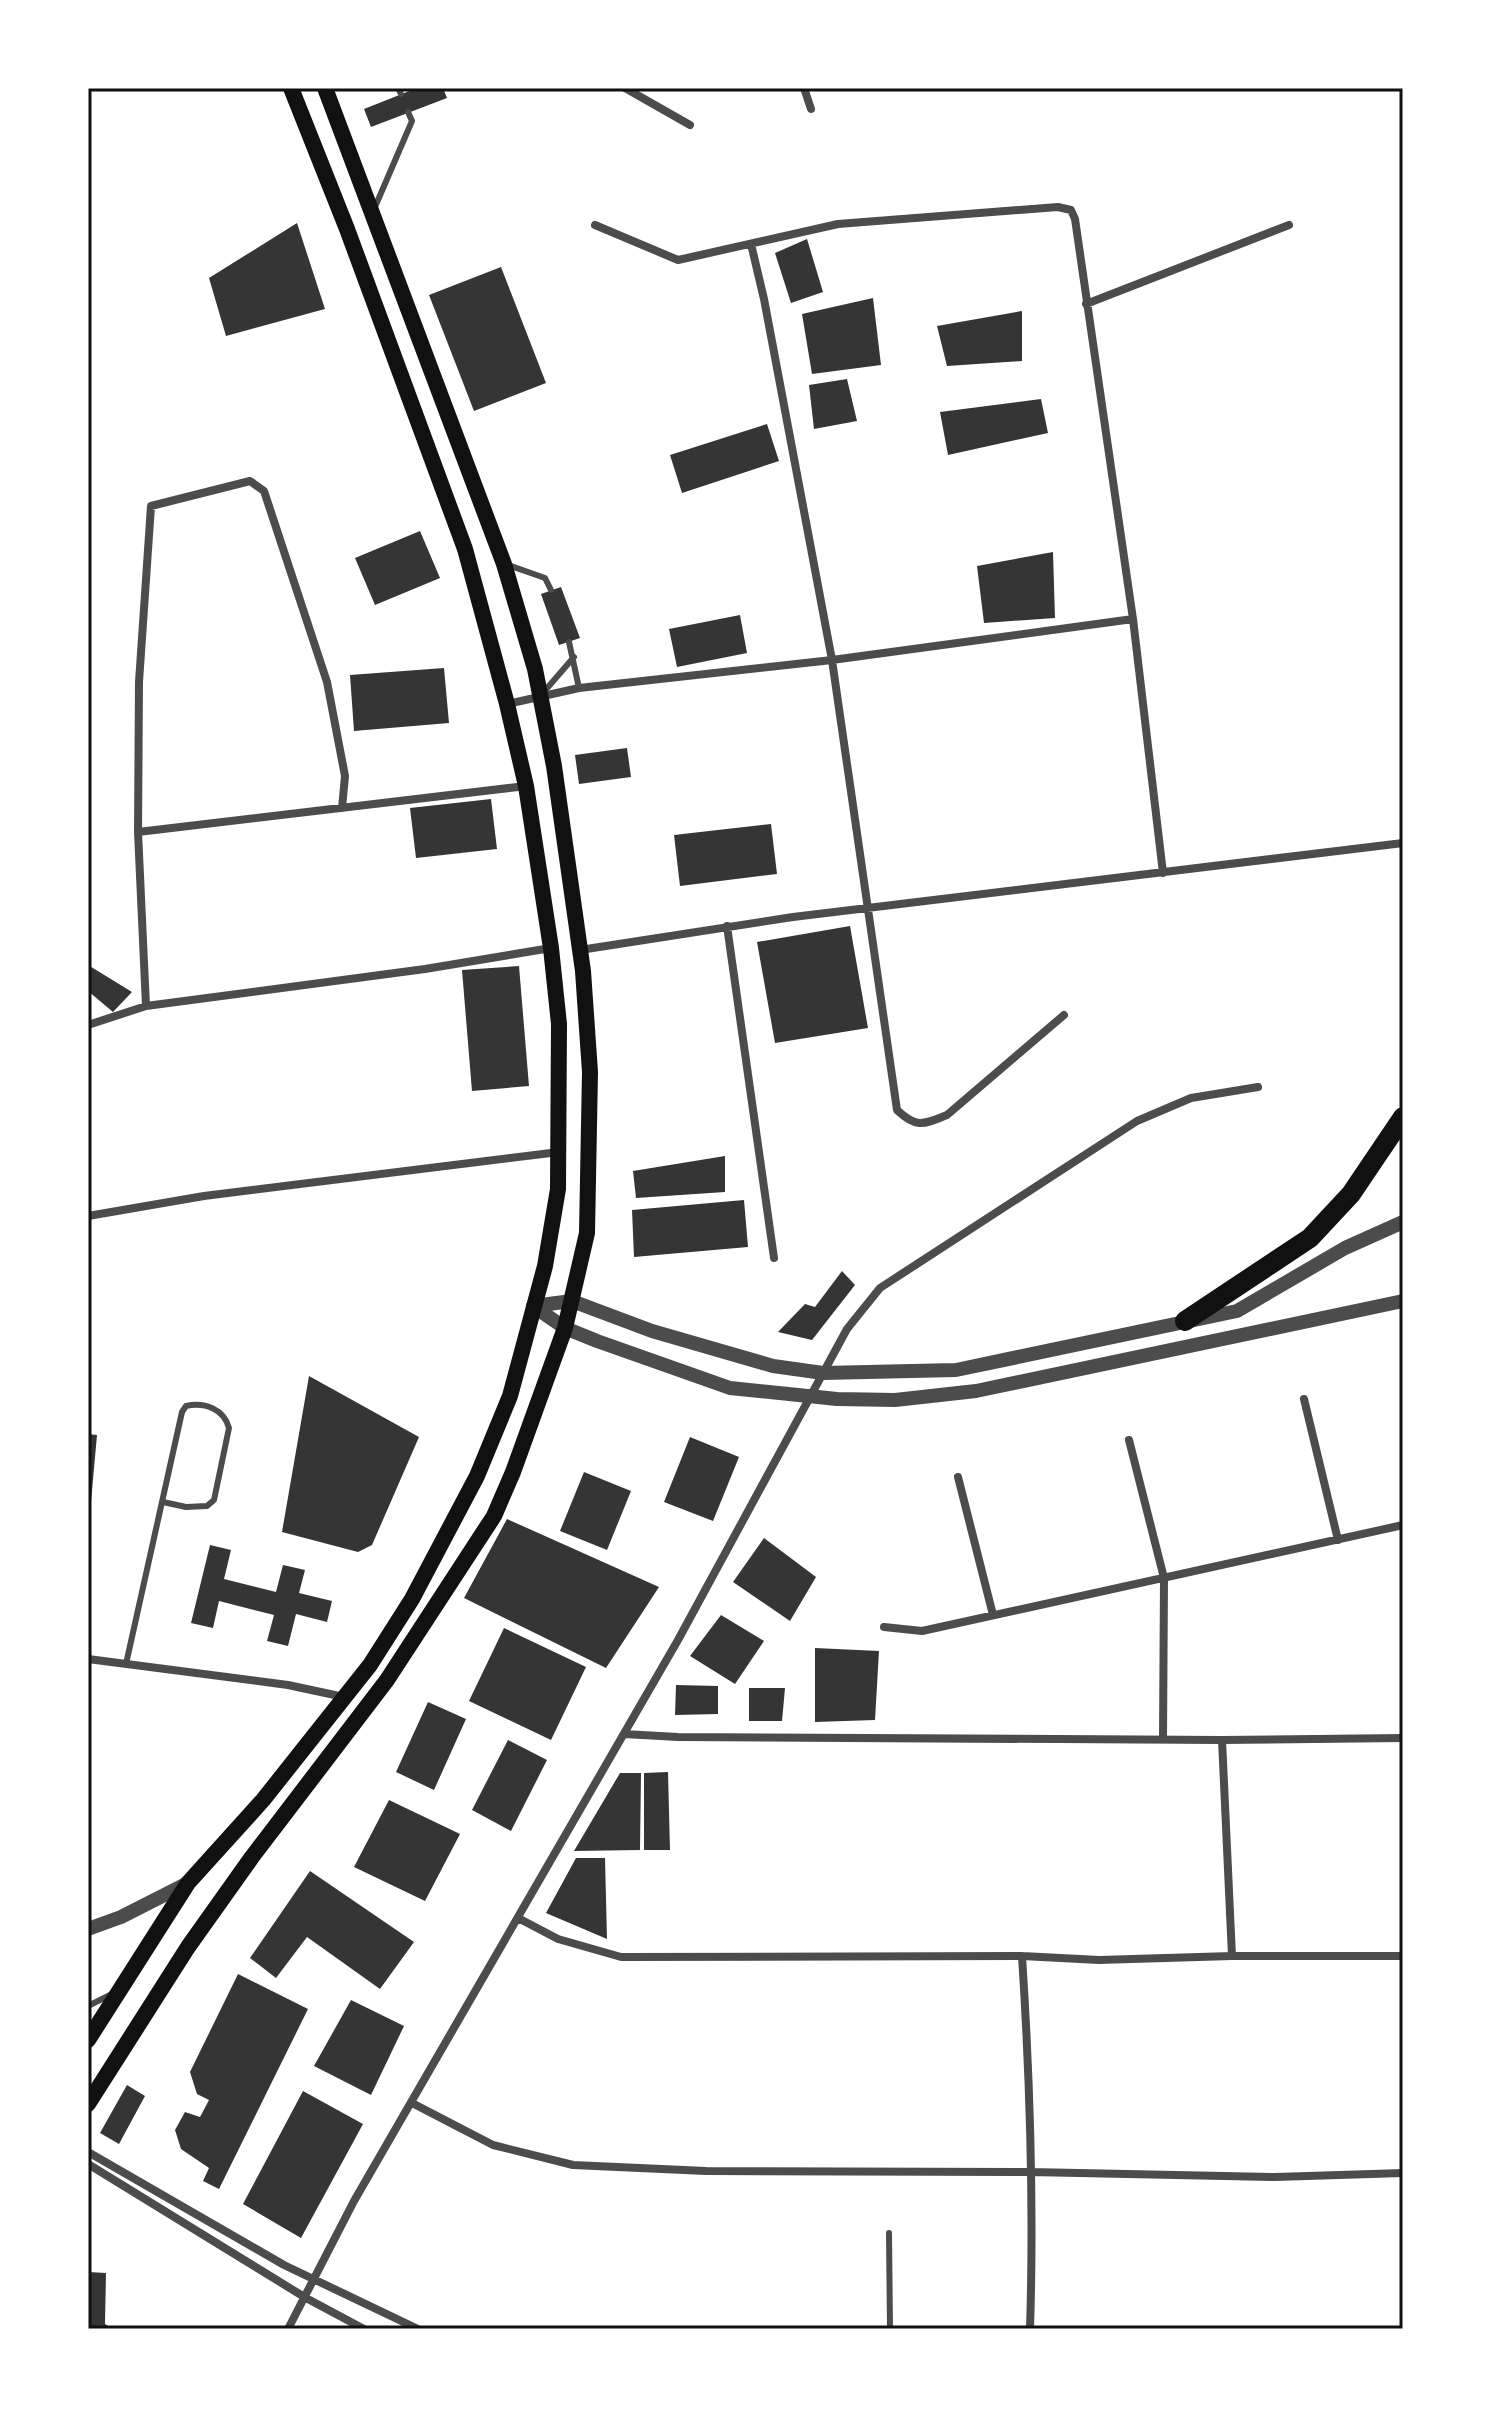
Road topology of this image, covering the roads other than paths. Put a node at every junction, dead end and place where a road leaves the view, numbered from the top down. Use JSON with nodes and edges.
{"nodes":[{"id":1,"x":291,"y":88,"type":"edge"},
{"id":2,"x":325,"y":88,"type":"edge"},
{"id":3,"x":625,"y":88,"type":"edge"},
{"id":4,"x":804,"y":88,"type":"edge"},
{"id":5,"x":811,"y":109,"type":"dead end"},
{"id":6,"x":408,"y":112,"type":"dead end"},
{"id":7,"x":690,"y":125,"type":"dead end"},
{"id":8,"x":372,"y":214,"type":"junction"},
{"id":9,"x":595,"y":225,"type":"dead end"},
{"id":10,"x":1289,"y":225,"type":"dead end"},
{"id":11,"x":751,"y":244,"type":"junction"},
{"id":12,"x":1086,"y":304,"type":"junction"},
{"id":13,"x":504,"y":564,"type":"junction"},
{"id":14,"x":551,"y":590,"type":"dead end"},
{"id":15,"x":1133,"y":619,"type":"junction"},
{"id":16,"x":569,"y":642,"type":"dead end"},
{"id":17,"x":574,"y":657,"type":"junction"},
{"id":18,"x":832,"y":660,"type":"junction"},
{"id":19,"x":579,"y":688,"type":"junction"},
{"id":20,"x":540,"y":696,"type":"junction"},
{"id":21,"x":507,"y":704,"type":"junction"},
{"id":22,"x":526,"y":786,"type":"junction"},
{"id":23,"x":342,"y":808,"type":"junction"},
{"id":24,"x":138,"y":832,"type":"junction"},
{"id":25,"x":1403,"y":843,"type":"edge"},
{"id":26,"x":1163,"y":873,"type":"junction"},
{"id":27,"x":868,"y":908,"type":"junction"},
{"id":28,"x":727,"y":926,"type":"junction"},
{"id":29,"x":551,"y":948,"type":"junction"},
{"id":30,"x":580,"y":950,"type":"junction"},
{"id":31,"x":146,"y":1006,"type":"junction"},
{"id":32,"x":1064,"y":1015,"type":"dead end"},
{"id":33,"x":88,"y":1025,"type":"edge"},
{"id":34,"x":1258,"y":1087,"type":"dead end"},
{"id":35,"x":1403,"y":1117,"type":"edge"},
{"id":36,"x":560,"y":1152,"type":"junction"},
{"id":37,"x":88,"y":1216,"type":"edge"},
{"id":38,"x":1403,"y":1222,"type":"edge"},
{"id":39,"x":774,"y":1258,"type":"dead end"},
{"id":40,"x":572,"y":1301,"type":"junction"},
{"id":41,"x":1403,"y":1301,"type":"edge"},
{"id":42,"x":533,"y":1306,"type":"junction"},
{"id":43,"x":1185,"y":1321,"type":"junction"},
{"id":44,"x":565,"y":1328,"type":"junction"},
{"id":45,"x":823,"y":1373,"type":"junction"},
{"id":46,"x":812,"y":1397,"type":"junction"},
{"id":47,"x":1304,"y":1399,"type":"dead end"},
{"id":48,"x":1129,"y":1440,"type":"dead end"},
{"id":49,"x":958,"y":1477,"type":"dead end"},
{"id":50,"x":163,"y":1502,"type":"junction"},
{"id":51,"x":1403,"y":1525,"type":"edge"},
{"id":52,"x":1338,"y":1540,"type":"junction"},
{"id":53,"x":1164,"y":1578,"type":"junction"},
{"id":54,"x":993,"y":1615,"type":"junction"},
{"id":55,"x":884,"y":1627,"type":"dead end"},
{"id":56,"x":88,"y":1659,"type":"edge"},
{"id":57,"x":126,"y":1664,"type":"junction"},
{"id":58,"x":344,"y":1697,"type":"junction"},
{"id":59,"x":624,"y":1734,"type":"junction"},
{"id":60,"x":1163,"y":1738,"type":"junction"},
{"id":61,"x":1403,"y":1738,"type":"edge"},
{"id":62,"x":1222,"y":1740,"type":"junction"},
{"id":63,"x":188,"y":1883,"type":"junction"},
{"id":64,"x":518,"y":1918,"type":"junction"},
{"id":65,"x":88,"y":1929,"type":"edge"},
{"id":66,"x":1022,"y":1956,"type":"junction"},
{"id":67,"x":1232,"y":1956,"type":"junction"},
{"id":68,"x":1403,"y":1956,"type":"edge"},
{"id":69,"x":117,"y":1992,"type":"junction"},
{"id":70,"x":88,"y":2006,"type":"edge"},
{"id":71,"x":88,"y":2040,"type":"edge"},
{"id":72,"x":412,"y":2103,"type":"junction"},
{"id":73,"x":88,"y":2104,"type":"edge"},
{"id":74,"x":88,"y":2152,"type":"edge"},
{"id":75,"x":88,"y":2164,"type":"edge"},
{"id":76,"x":1030,"y":2172,"type":"junction"},
{"id":77,"x":1403,"y":2173,"type":"edge"},
{"id":78,"x":889,"y":2233,"type":"dead end"},
{"id":79,"x":316,"y":2280,"type":"junction"},
{"id":80,"x":306,"y":2298,"type":"junction"},
{"id":81,"x":288,"y":2329,"type":"edge"},
{"id":82,"x":364,"y":2329,"type":"edge"},
{"id":83,"x":418,"y":2329,"type":"edge"},
{"id":84,"x":890,"y":2329,"type":"edge"},
{"id":85,"x":1030,"y":2329,"type":"edge"}],
"edges":[{"from":1,"to":21,"type":"main road"},
{"from":2,"to":8,"type":"main road"},
{"from":3,"to":7,"type":"street"},
{"from":4,"to":5,"type":"street"},
{"from":6,"to":8,"type":"lane"},
{"from":8,"to":13,"type":"main road"},
{"from":9,"to":11,"type":"street"},
{"from":10,"to":12,"type":"street"},
{"from":11,"to":12,"type":"street"},
{"from":11,"to":18,"type":"street"},
{"from":12,"to":15,"type":"street"},
{"from":13,"to":14,"type":"lane"},
{"from":13,"to":20,"type":"main road"},
{"from":15,"to":18,"type":"street"},
{"from":15,"to":26,"type":"street"},
{"from":16,"to":17,"type":"lane"},
{"from":17,"to":19,"type":"lane"},
{"from":17,"to":20,"type":"lane"},
{"from":18,"to":19,"type":"street"},
{"from":18,"to":27,"type":"street"},
{"from":19,"to":20,"type":"street"},
{"from":20,"to":21,"type":"street"},
{"from":20,"to":30,"type":"main road"},
{"from":21,"to":22,"type":"main road"},
{"from":22,"to":23,"type":"street"},
{"from":22,"to":29,"type":"main road"},
{"from":23,"to":24,"type":"street"},
{"from":23,"to":24,"type":"street"},
{"from":24,"to":31,"type":"street"},
{"from":25,"to":26,"type":"street"},
{"from":26,"to":27,"type":"street"},
{"from":27,"to":28,"type":"street"},
{"from":27,"to":32,"type":"street"},
{"from":28,"to":30,"type":"street"},
{"from":28,"to":39,"type":"street"},
{"from":29,"to":31,"type":"street"},
{"from":29,"to":36,"type":"main road"},
{"from":30,"to":40,"type":"main road"},
{"from":31,"to":33,"type":"street"},
{"from":34,"to":45,"type":"street"},
{"from":35,"to":43,"type":"highway"},
{"from":36,"to":37,"type":"street"},
{"from":36,"to":42,"type":"main road"},
{"from":38,"to":43,"type":"street"},
{"from":40,"to":42,"type":"street"},
{"from":40,"to":44,"type":"main road"},
{"from":40,"to":45,"type":"street"},
{"from":41,"to":46,"type":"street"},
{"from":42,"to":44,"type":"street"},
{"from":42,"to":58,"type":"main road"},
{"from":43,"to":45,"type":"street"},
{"from":44,"to":46,"type":"street"},
{"from":44,"to":73,"type":"main road"},
{"from":45,"to":46,"type":"street"},
{"from":46,"to":59,"type":"street"},
{"from":47,"to":52,"type":"street"},
{"from":48,"to":53,"type":"street"},
{"from":49,"to":54,"type":"street"},
{"from":50,"to":50,"type":"lane"},
{"from":50,"to":57,"type":"lane"},
{"from":51,"to":52,"type":"street"},
{"from":52,"to":53,"type":"street"},
{"from":53,"to":54,"type":"street"},
{"from":53,"to":60,"type":"street"},
{"from":54,"to":55,"type":"street"},
{"from":56,"to":57,"type":"street"},
{"from":57,"to":58,"type":"street"},
{"from":58,"to":63,"type":"main road"},
{"from":59,"to":60,"type":"street"},
{"from":59,"to":64,"type":"street"},
{"from":60,"to":62,"type":"street"},
{"from":61,"to":62,"type":"street"},
{"from":62,"to":67,"type":"street"},
{"from":63,"to":65,"type":"street"},
{"from":63,"to":69,"type":"main road"},
{"from":64,"to":66,"type":"street"},
{"from":64,"to":72,"type":"street"},
{"from":66,"to":67,"type":"street"},
{"from":66,"to":76,"type":"street"},
{"from":67,"to":68,"type":"street"},
{"from":69,"to":70,"type":"lane"},
{"from":69,"to":71,"type":"main road"},
{"from":72,"to":76,"type":"street"},
{"from":72,"to":79,"type":"street"},
{"from":74,"to":79,"type":"street"},
{"from":75,"to":80,"type":"street"},
{"from":76,"to":77,"type":"street"},
{"from":76,"to":85,"type":"street"},
{"from":78,"to":84,"type":"lane"},
{"from":79,"to":80,"type":"street"},
{"from":79,"to":83,"type":"street"},
{"from":80,"to":81,"type":"street"},
{"from":80,"to":82,"type":"street"}]}
